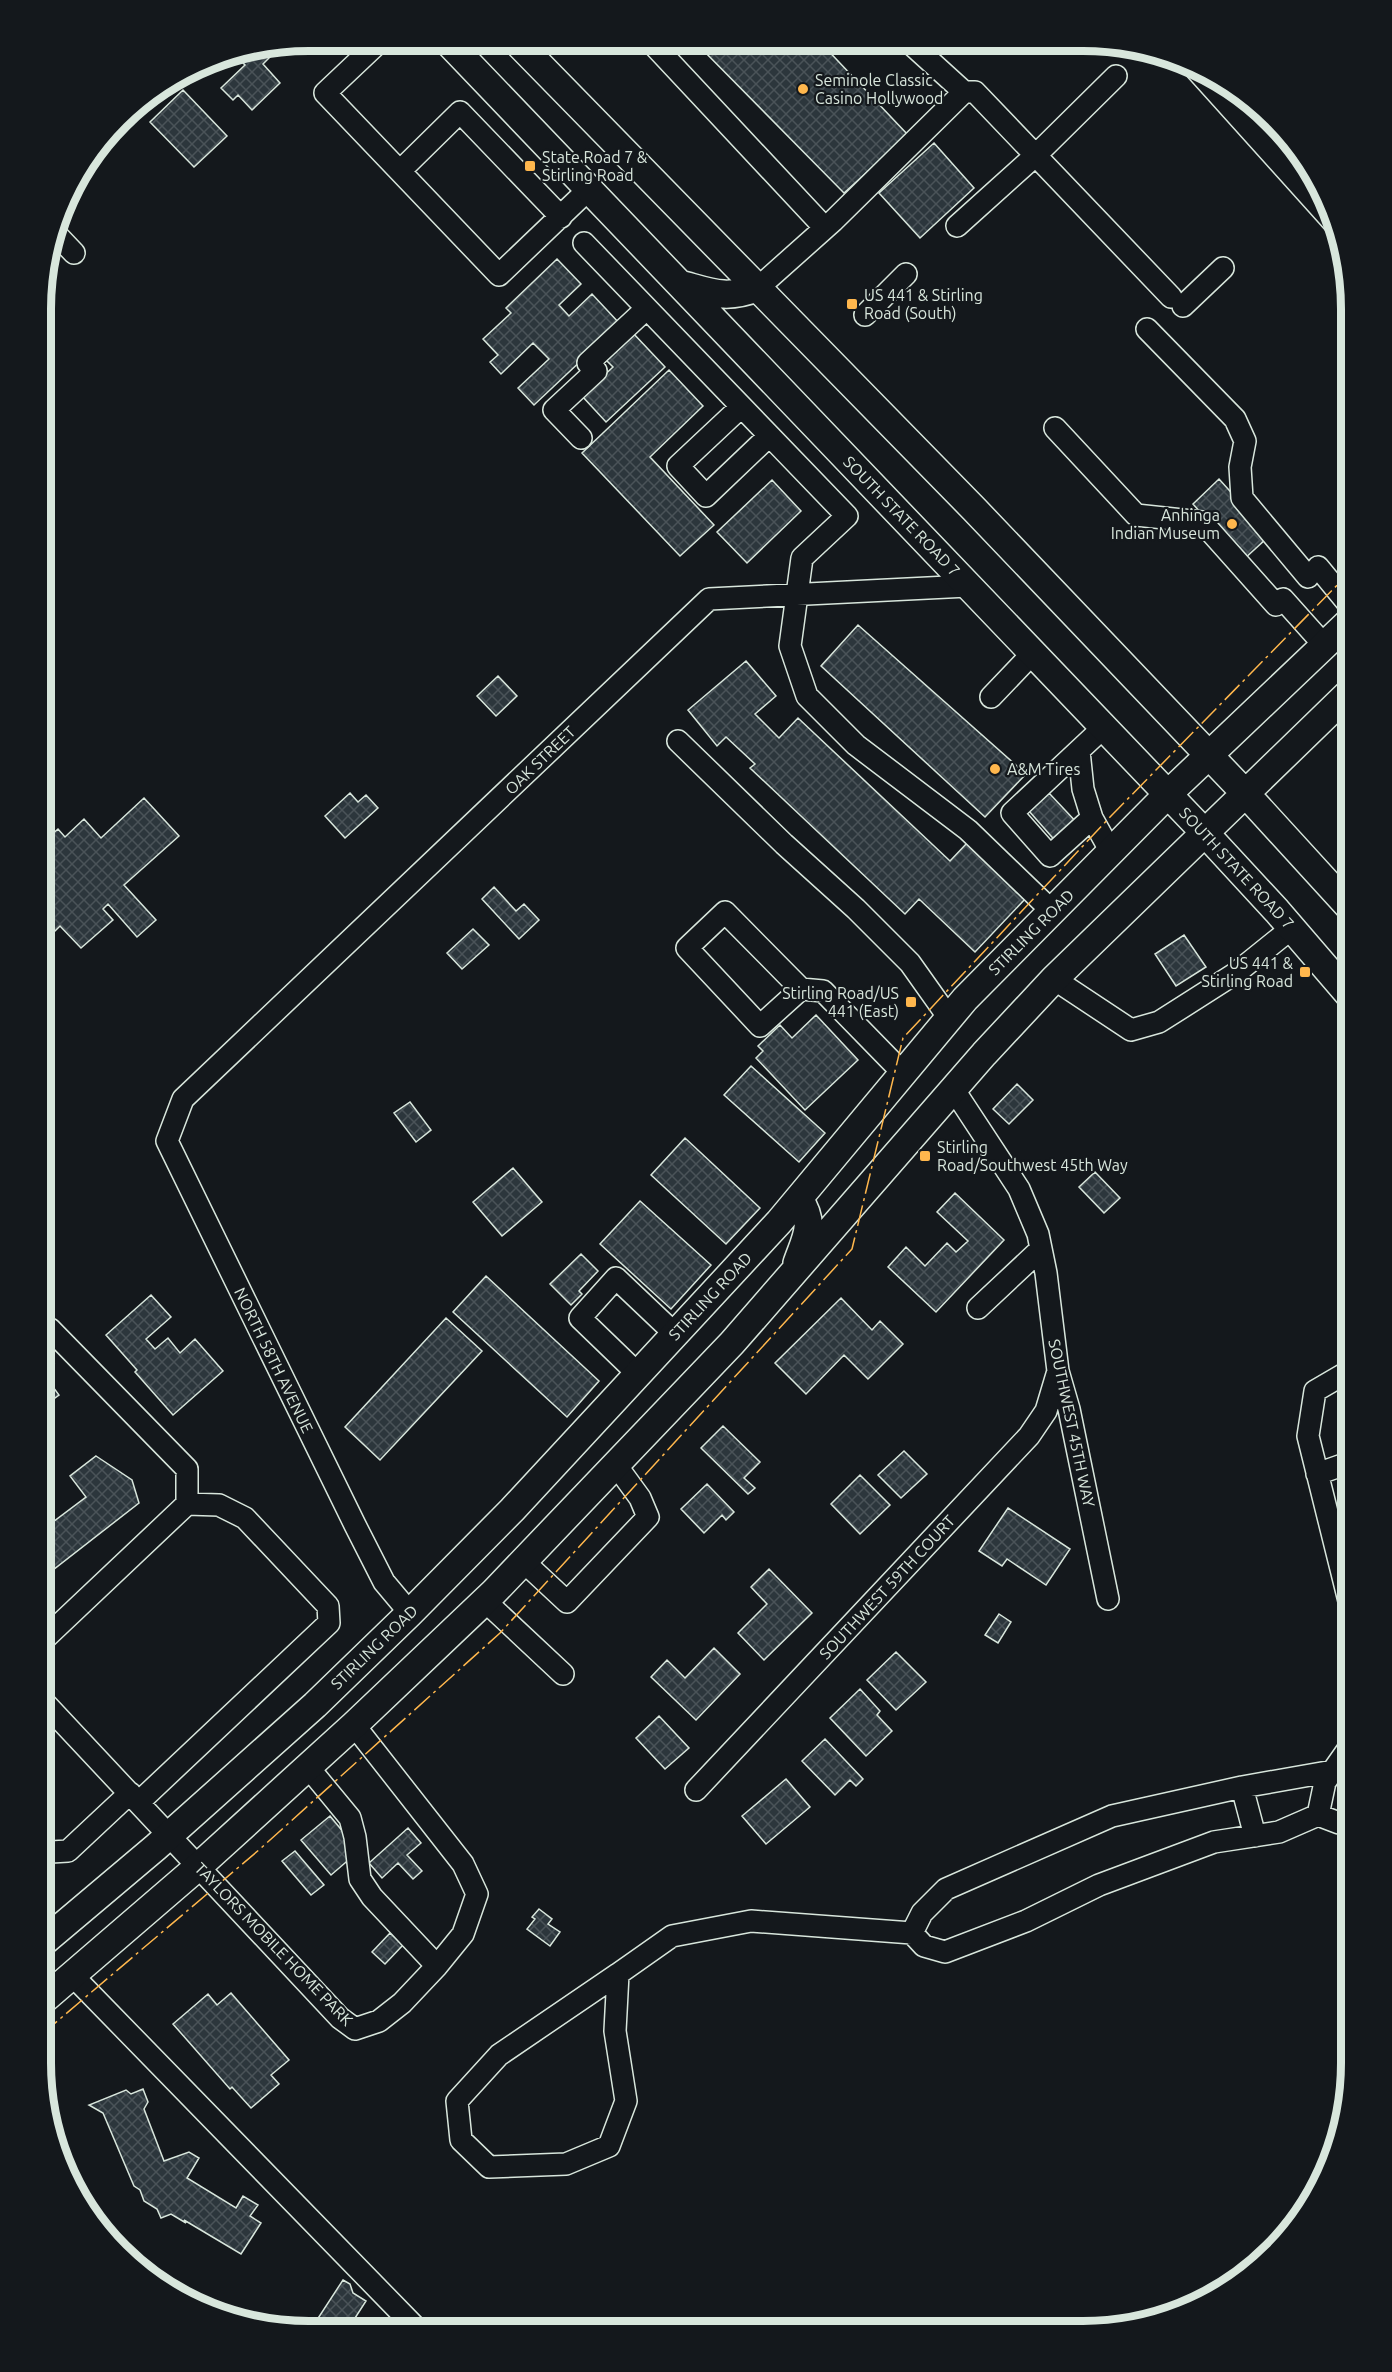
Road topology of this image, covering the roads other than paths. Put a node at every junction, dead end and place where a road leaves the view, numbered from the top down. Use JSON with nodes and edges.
{"nodes":[{"id":1,"x":369,"y":51,"type":"edge"},
{"id":2,"x":457,"y":51,"type":"edge"},
{"id":3,"x":526,"y":51,"type":"edge"},
{"id":4,"x":658,"y":51,"type":"edge"},
{"id":5,"x":919,"y":51,"type":"edge"},
{"id":6,"x":1116,"y":76,"type":"dead end"},
{"id":7,"x":1210,"y":85,"type":"edge"},
{"id":8,"x":964,"y":92,"type":"junction"},
{"id":9,"x":1036,"y":155,"type":"junction"},
{"id":10,"x":400,"y":171,"type":"junction"},
{"id":11,"x":589,"y":189,"type":"junction"},
{"id":12,"x":1320,"y":207,"type":"edge"},
{"id":13,"x":561,"y":217,"type":"junction"},
{"id":14,"x":957,"y":226,"type":"dead end"},
{"id":15,"x":825,"y":228,"type":"junction"},
{"id":16,"x":61,"y":238,"type":"edge"},
{"id":17,"x":584,"y":243,"type":"dead end"},
{"id":18,"x":74,"y":253,"type":"dead end"},
{"id":19,"x":1223,"y":268,"type":"dead end"},
{"id":20,"x":906,"y":274,"type":"dead end"},
{"id":21,"x":679,"y":283,"type":"junction"},
{"id":22,"x":759,"y":287,"type":"junction"},
{"id":23,"x":646,"y":309,"type":"junction"},
{"id":24,"x":865,"y":315,"type":"dead end"},
{"id":25,"x":1147,"y":329,"type":"dead end"},
{"id":26,"x":741,"y":407,"type":"junction"},
{"id":27,"x":1055,"y":428,"type":"dead end"},
{"id":28,"x":769,"y":436,"type":"junction"},
{"id":29,"x":581,"y":438,"type":"dead end"},
{"id":30,"x":968,"y":586,"type":"junction"},
{"id":31,"x":798,"y":594,"type":"junction"},
{"id":32,"x":1341,"y":598,"type":"edge"},
{"id":33,"x":1341,"y":630,"type":"edge"},
{"id":34,"x":1324,"y":646,"type":"junction"},
{"id":35,"x":1032,"y":654,"type":"junction"},
{"id":36,"x":991,"y":697,"type":"dead end"},
{"id":37,"x":1341,"y":701,"type":"edge"},
{"id":38,"x":1104,"y":727,"type":"junction"},
{"id":39,"x":678,"y":741,"type":"dead end"},
{"id":40,"x":1079,"y":751,"type":"junction"},
{"id":41,"x":1209,"y":756,"type":"junction"},
{"id":42,"x":1245,"y":793,"type":"junction"},
{"id":43,"x":1168,"y":794,"type":"junction"},
{"id":44,"x":1092,"y":818,"type":"junction"},
{"id":45,"x":1204,"y":832,"type":"junction"},
{"id":46,"x":1111,"y":852,"type":"junction"},
{"id":47,"x":1341,"y":898,"type":"edge"},
{"id":48,"x":1052,"y":911,"type":"junction"},
{"id":49,"x":1292,"y":928,"type":"junction"},
{"id":50,"x":1054,"y":979,"type":"junction"},
{"id":51,"x":1341,"y":985,"type":"edge"},
{"id":52,"x":801,"y":989,"type":"junction"},
{"id":53,"x":949,"y":1018,"type":"junction"},
{"id":54,"x":904,"y":1074,"type":"junction"},
{"id":55,"x":954,"y":1090,"type":"junction"},
{"id":56,"x":183,"y":1099,"type":"joint"},
{"id":57,"x":799,"y":1199,"type":"junction"},
{"id":58,"x":1041,"y":1249,"type":"junction"},
{"id":59,"x":794,"y":1273,"type":"junction"},
{"id":60,"x":978,"y":1308,"type":"dead end"},
{"id":61,"x":51,"y":1330,"type":"edge"},
{"id":62,"x":675,"y":1334,"type":"junction"},
{"id":63,"x":1058,"y":1371,"type":"junction"},
{"id":64,"x":638,"y":1374,"type":"junction"},
{"id":65,"x":1341,"y":1376,"type":"edge"},
{"id":66,"x":616,"y":1465,"type":"junction"},
{"id":67,"x":1341,"y":1466,"type":"edge"},
{"id":68,"x":1317,"y":1474,"type":"junction"},
{"id":69,"x":187,"y":1504,"type":"junction"},
{"id":70,"x":524,"y":1561,"type":"junction"},
{"id":71,"x":1341,"y":1569,"type":"edge"},
{"id":72,"x":1108,"y":1599,"type":"dead end"},
{"id":73,"x":485,"y":1601,"type":"junction"},
{"id":74,"x":410,"y":1613,"type":"junction"},
{"id":75,"x":51,"y":1633,"type":"edge"},
{"id":76,"x":563,"y":1674,"type":"dead end"},
{"id":77,"x":51,"y":1709,"type":"edge"},
{"id":78,"x":354,"y":1725,"type":"junction"},
{"id":79,"x":1341,"y":1759,"type":"edge"},
{"id":80,"x":308,"y":1767,"type":"junction"},
{"id":81,"x":1333,"y":1771,"type":"junction"},
{"id":82,"x":1242,"y":1787,"type":"junction"},
{"id":83,"x":696,"y":1791,"type":"dead end"},
{"id":84,"x":135,"y":1798,"type":"junction"},
{"id":85,"x":1318,"y":1815,"type":"junction"},
{"id":86,"x":1341,"y":1823,"type":"edge"},
{"id":87,"x":170,"y":1835,"type":"junction"},
{"id":88,"x":1255,"y":1836,"type":"junction"},
{"id":89,"x":51,"y":1852,"type":"edge"},
{"id":90,"x":199,"y":1866,"type":"junction"},
{"id":91,"x":912,"y":1933,"type":"junction"},
{"id":92,"x":51,"y":1936,"type":"edge"},
{"id":93,"x":437,"y":1966,"type":"junction"},
{"id":94,"x":618,"y":1974,"type":"junction"},
{"id":95,"x":72,"y":1975,"type":"junction"},
{"id":96,"x":51,"y":1993,"type":"edge"},
{"id":97,"x":409,"y":2321,"type":"edge"}],
"edges":[{"from":1,"to":10,"type":"street"},
{"from":2,"to":11,"type":"main road","name":"SOUTH STATE ROAD 7"},
{"from":3,"to":22,"type":"main road"},
{"from":4,"to":15,"type":"street"},
{"from":5,"to":8,"type":"street"},
{"from":6,"to":9,"type":"street"},
{"from":7,"to":12,"type":"street"},
{"from":8,"to":9,"type":"street"},
{"from":8,"to":15,"type":"street"},
{"from":9,"to":14,"type":"street"},
{"from":9,"to":19,"type":"street"},
{"from":10,"to":13,"type":"street"},
{"from":10,"to":13,"type":"street"},
{"from":11,"to":13,"type":"street"},
{"from":11,"to":21,"type":"main road","name":"SOUTH STATE ROAD 7"},
{"from":15,"to":22,"type":"street"},
{"from":16,"to":18,"type":"street"},
{"from":17,"to":23,"type":"street"},
{"from":20,"to":24,"type":"street"},
{"from":21,"to":22,"type":"main road"},
{"from":21,"to":30,"type":"main road","name":"SOUTH STATE ROAD 7"},
{"from":22,"to":41,"type":"main road"},
{"from":23,"to":26,"type":"street"},
{"from":23,"to":29,"type":"street"},
{"from":25,"to":32,"type":"street"},
{"from":26,"to":28,"type":"street"},
{"from":26,"to":28,"type":"street"},
{"from":27,"to":34,"type":"street"},
{"from":28,"to":31,"type":"street"},
{"from":30,"to":31,"type":"street","name":"OAK STREET"},
{"from":30,"to":35,"type":"main road","name":"SOUTH STATE ROAD 7"},
{"from":31,"to":48,"type":"street"},
{"from":31,"to":56,"type":"street","name":"OAK STREET"},
{"from":33,"to":34,"type":"main road","name":"STIRLING ROAD"},
{"from":34,"to":41,"type":"main road","name":"STIRLING ROAD"},
{"from":35,"to":36,"type":"street"},
{"from":35,"to":38,"type":"main road","name":"SOUTH STATE ROAD 7"},
{"from":37,"to":42,"type":"main road"},
{"from":38,"to":40,"type":"street"},
{"from":38,"to":43,"type":"main road","name":"SOUTH STATE ROAD 7"},
{"from":39,"to":53,"type":"street"},
{"from":40,"to":44,"type":"street"},
{"from":40,"to":44,"type":"street"},
{"from":41,"to":42,"type":"main road"},
{"from":41,"to":43,"type":"main road","name":"STIRLING ROAD"},
{"from":42,"to":45,"type":"main road"},
{"from":42,"to":47,"type":"main road"},
{"from":43,"to":45,"type":"main road","name":"SOUTH STATE ROAD 7"},
{"from":43,"to":46,"type":"main road","name":"STIRLING ROAD"},
{"from":44,"to":46,"type":"street"},
{"from":45,"to":49,"type":"main road","name":"SOUTH STATE ROAD 7"},
{"from":45,"to":50,"type":"main road"},
{"from":46,"to":48,"type":"main road","name":"STIRLING ROAD"},
{"from":48,"to":53,"type":"main road","name":"STIRLING ROAD"},
{"from":49,"to":50,"type":"street"},
{"from":49,"to":51,"type":"main road","name":"SOUTH STATE ROAD 7"},
{"from":50,"to":55,"type":"main road"},
{"from":52,"to":52,"type":"street"},
{"from":52,"to":54,"type":"street"},
{"from":53,"to":54,"type":"main road","name":"STIRLING ROAD"},
{"from":54,"to":57,"type":"main road","name":"STIRLING ROAD"},
{"from":55,"to":58,"type":"street","name":"SOUTHWEST 45TH WAY"},
{"from":55,"to":59,"type":"main road"},
{"from":56,"to":74,"type":"street","name":"NORTH 58TH AVENUE"},
{"from":57,"to":59,"type":"main road"},
{"from":57,"to":62,"type":"main road","name":"STIRLING ROAD"},
{"from":58,"to":60,"type":"street"},
{"from":58,"to":63,"type":"street","name":"SOUTHWEST 45TH WAY"},
{"from":59,"to":66,"type":"main road"},
{"from":61,"to":69,"type":"street"},
{"from":62,"to":64,"type":"main road","name":"STIRLING ROAD"},
{"from":62,"to":64,"type":"street"},
{"from":63,"to":72,"type":"street","name":"SOUTHWEST 45TH WAY"},
{"from":63,"to":83,"type":"street","name":"SOUTHWEST 59TH COURT"},
{"from":64,"to":74,"type":"main road","name":"STIRLING ROAD"},
{"from":65,"to":68,"type":"street"},
{"from":66,"to":70,"type":"main road"},
{"from":66,"to":70,"type":"street"},
{"from":67,"to":68,"type":"street"},
{"from":68,"to":71,"type":"street"},
{"from":69,"to":75,"type":"street"},
{"from":69,"to":84,"type":"street"},
{"from":70,"to":73,"type":"main road"},
{"from":73,"to":76,"type":"street"},
{"from":73,"to":78,"type":"main road"},
{"from":74,"to":87,"type":"main road","name":"STIRLING ROAD"},
{"from":77,"to":84,"type":"street","name":"TAYLORS MOBILE HOME PARK"},
{"from":78,"to":80,"type":"main road"},
{"from":78,"to":93,"type":"street","name":"TAYLORS MOBILE HOME PARK"},
{"from":79,"to":81,"type":"street"},
{"from":80,"to":90,"type":"main road"},
{"from":80,"to":93,"type":"street"},
{"from":81,"to":82,"type":"street"},
{"from":81,"to":85,"type":"street"},
{"from":82,"to":88,"type":"street"},
{"from":82,"to":91,"type":"street"},
{"from":84,"to":87,"type":"street","name":"TAYLORS MOBILE HOME PARK"},
{"from":84,"to":89,"type":"street"},
{"from":85,"to":86,"type":"street"},
{"from":85,"to":88,"type":"street"},
{"from":87,"to":90,"type":"street","name":"TAYLORS MOBILE HOME PARK"},
{"from":87,"to":92,"type":"main road","name":"STIRLING ROAD"},
{"from":88,"to":91,"type":"street"},
{"from":90,"to":93,"type":"street","name":"TAYLORS MOBILE HOME PARK"},
{"from":90,"to":95,"type":"main road"},
{"from":91,"to":94,"type":"street"},
{"from":94,"to":94,"type":"street"},
{"from":95,"to":96,"type":"main road"},
{"from":95,"to":97,"type":"street"}]}
